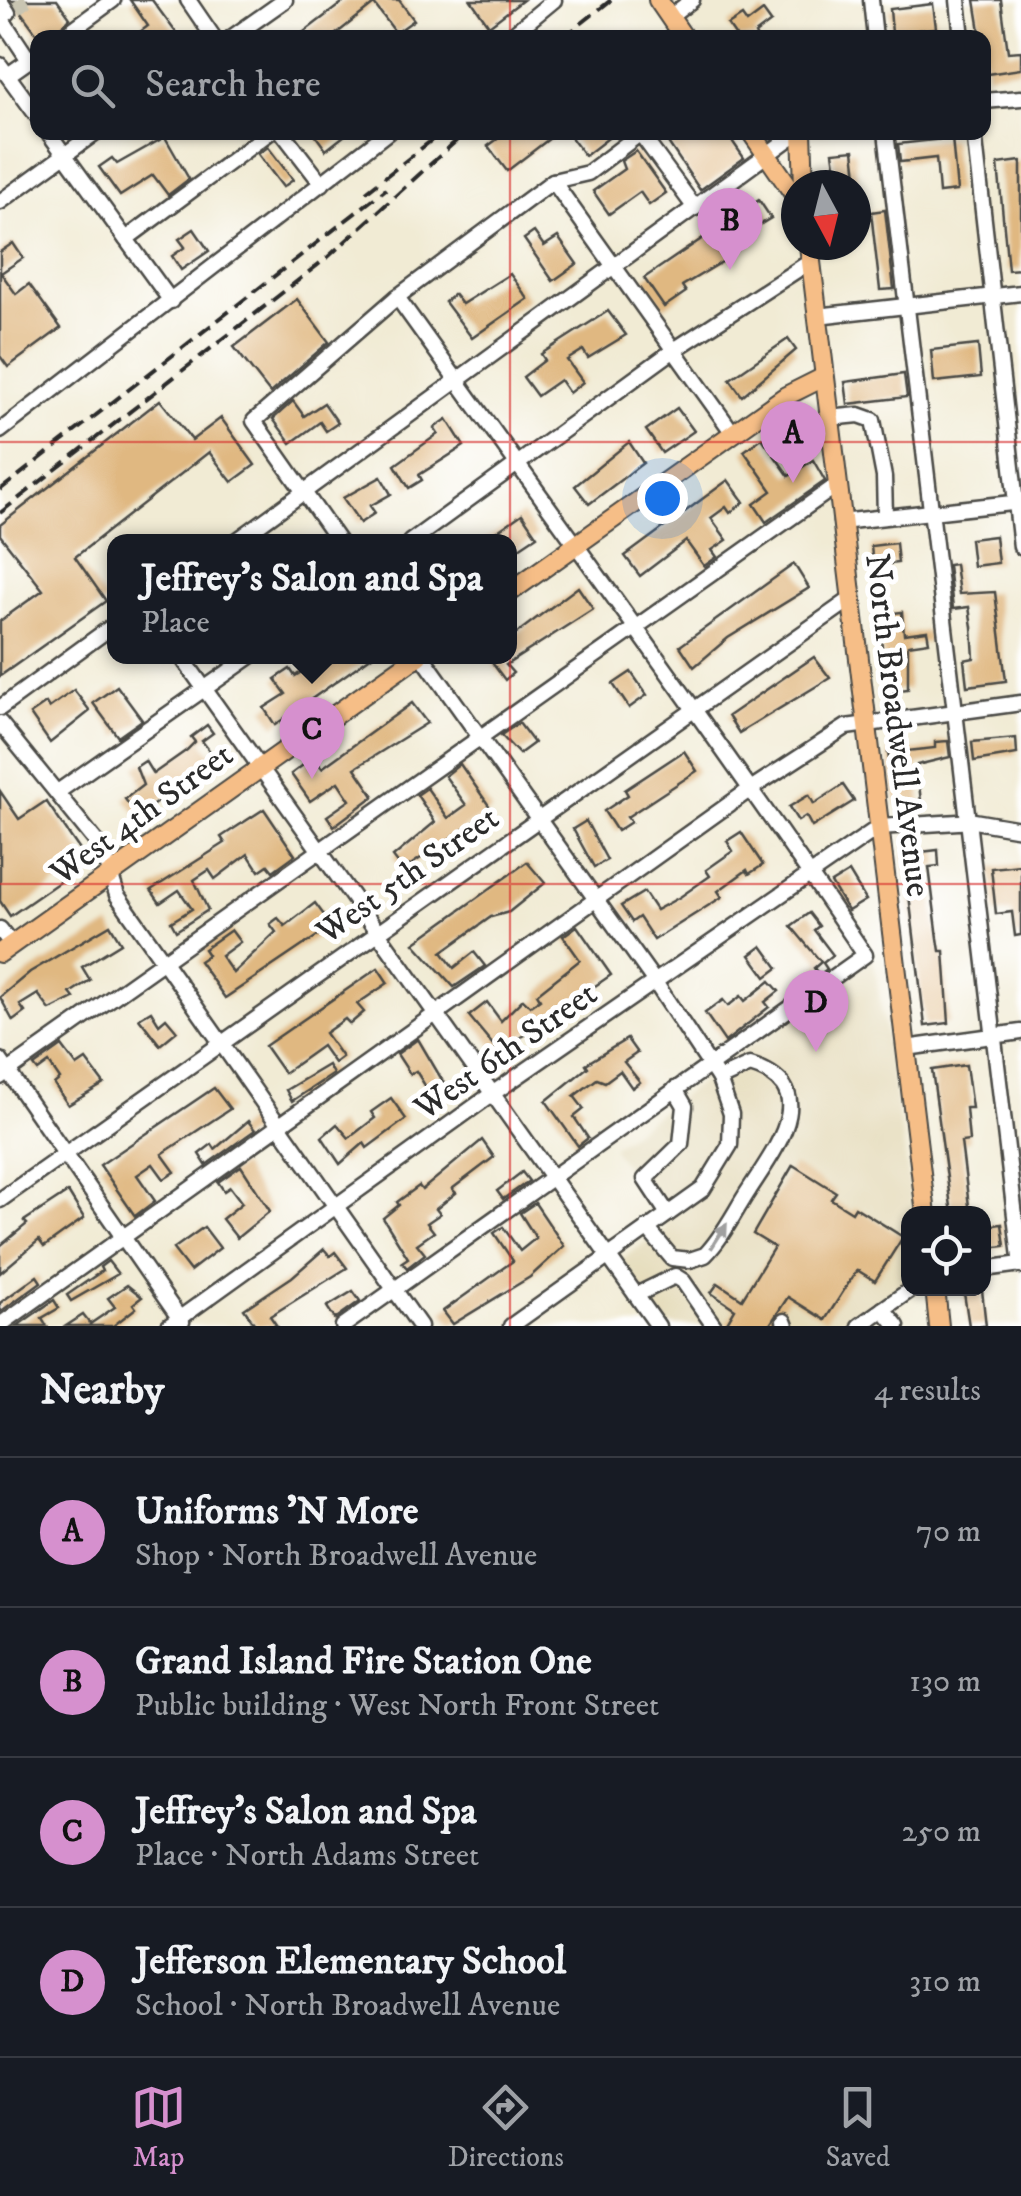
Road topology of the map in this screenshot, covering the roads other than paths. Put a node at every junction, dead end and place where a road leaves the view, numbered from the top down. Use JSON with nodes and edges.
{"nodes":[{"id":1,"x":81,"y":0,"type":"edge"},
{"id":2,"x":113,"y":0,"type":"edge"},
{"id":3,"x":188,"y":0,"type":"edge"},
{"id":4,"x":285,"y":0,"type":"edge"},
{"id":5,"x":554,"y":0,"type":"edge"},
{"id":6,"x":658,"y":0,"type":"edge"},
{"id":7,"x":692,"y":0,"type":"edge"},
{"id":8,"x":871,"y":0,"type":"edge"},
{"id":9,"x":958,"y":0,"type":"edge"},
{"id":10,"x":5,"y":9,"type":"edge"},
{"id":11,"x":92,"y":15,"type":"junction"},
{"id":12,"x":670,"y":17,"type":"junction"},
{"id":13,"x":71,"y":30,"type":"edge"},
{"id":14,"x":209,"y":30,"type":"edge"},
{"id":15,"x":242,"y":30,"type":"edge"},
{"id":16,"x":518,"y":30,"type":"edge"},
{"id":17,"x":679,"y":30,"type":"edge"},
{"id":18,"x":874,"y":30,"type":"edge"},
{"id":19,"x":961,"y":30,"type":"edge"},
{"id":20,"x":30,"y":52,"type":"edge"},
{"id":21,"x":30,"y":58,"type":"edge"},
{"id":22,"x":4,"y":70,"type":"edge"},
{"id":23,"x":1021,"y":98,"type":"edge"},
{"id":24,"x":991,"y":101,"type":"edge"},
{"id":25,"x":30,"y":107,"type":"edge"},
{"id":26,"x":54,"y":140,"type":"edge"},
{"id":27,"x":85,"y":140,"type":"edge"},
{"id":28,"x":259,"y":140,"type":"edge"},
{"id":29,"x":288,"y":140,"type":"edge"},
{"id":30,"x":378,"y":140,"type":"edge"},
{"id":31,"x":632,"y":140,"type":"edge"},
{"id":32,"x":646,"y":140,"type":"edge"},
{"id":33,"x":757,"y":140,"type":"edge"},
{"id":34,"x":789,"y":140,"type":"edge"},
{"id":35,"x":801,"y":140,"type":"edge"},
{"id":36,"x":887,"y":140,"type":"edge"},
{"id":37,"x":975,"y":140,"type":"edge"},
{"id":38,"x":64,"y":155,"type":"junction"},
{"id":39,"x":768,"y":156,"type":"junction"},
{"id":40,"x":803,"y":170,"type":"edge"},
{"id":41,"x":781,"y":175,"type":"edge"},
{"id":42,"x":553,"y":182,"type":"junction"},
{"id":43,"x":322,"y":184,"type":"junction"},
{"id":44,"x":0,"y":202,"type":"edge"},
{"id":45,"x":695,"y":208,"type":"junction"},
{"id":46,"x":126,"y":239,"type":"junction"},
{"id":47,"x":800,"y":260,"type":"edge"},
{"id":48,"x":811,"y":260,"type":"edge"},
{"id":49,"x":616,"y":269,"type":"junction"},
{"id":50,"x":1021,"y":293,"type":"edge"},
{"id":51,"x":993,"y":296,"type":"junction"},
{"id":52,"x":397,"y":298,"type":"junction"},
{"id":53,"x":171,"y":301,"type":"junction"},
{"id":54,"x":906,"y":306,"type":"junction"},
{"id":55,"x":817,"y":316,"type":"junction"},
{"id":56,"x":674,"y":350,"type":"junction"},
{"id":57,"x":824,"y":377,"type":"junction"},
{"id":58,"x":458,"y":382,"type":"junction"},
{"id":59,"x":830,"y":418,"type":"junction"},
{"id":60,"x":0,"y":430,"type":"edge"},
{"id":61,"x":733,"y":433,"type":"junction"},
{"id":62,"x":518,"y":464,"type":"junction"},
{"id":63,"x":837,"y":485,"type":"junction"},
{"id":64,"x":305,"y":494,"type":"junction"},
{"id":65,"x":1018,"y":502,"type":"edge"},
{"id":66,"x":931,"y":512,"type":"junction"},
{"id":67,"x":886,"y":516,"type":"junction"},
{"id":68,"x":841,"y":522,"type":"junction"},
{"id":69,"x":247,"y":534,"type":"edge"},
{"id":70,"x":333,"y":534,"type":"edge"},
{"id":71,"x":421,"y":534,"type":"edge"},
{"id":72,"x":577,"y":544,"type":"junction"},
{"id":73,"x":1021,"y":547,"type":"edge"},
{"id":74,"x":517,"y":587,"type":"edge"},
{"id":75,"x":851,"y":599,"type":"junction"},
{"id":76,"x":634,"y":628,"type":"junction"},
{"id":77,"x":107,"y":630,"type":"edge"},
{"id":78,"x":187,"y":664,"type":"edge"},
{"id":79,"x":240,"y":664,"type":"edge"},
{"id":80,"x":409,"y":664,"type":"edge"},
{"id":81,"x":426,"y":664,"type":"edge"},
{"id":82,"x":205,"y":690,"type":"junction"},
{"id":83,"x":1021,"y":703,"type":"edge"},
{"id":84,"x":0,"y":708,"type":"edge"},
{"id":85,"x":690,"y":709,"type":"junction"},
{"id":86,"x":953,"y":710,"type":"junction"},
{"id":87,"x":866,"y":721,"type":"junction"},
{"id":88,"x":0,"y":722,"type":"edge"},
{"id":89,"x":480,"y":737,"type":"junction"},
{"id":90,"x":260,"y":768,"type":"junction"},
{"id":91,"x":752,"y":788,"type":"junction"},
{"id":92,"x":59,"y":790,"type":"junction"},
{"id":93,"x":538,"y":818,"type":"junction"},
{"id":94,"x":965,"y":821,"type":"junction"},
{"id":95,"x":879,"y":827,"type":"junction"},
{"id":96,"x":1021,"y":829,"type":"edge"},
{"id":97,"x":320,"y":851,"type":"junction"},
{"id":98,"x":811,"y":875,"type":"junction"},
{"id":99,"x":111,"y":877,"type":"junction"},
{"id":100,"x":596,"y":899,"type":"junction"},
{"id":101,"x":0,"y":928,"type":"edge"},
{"id":102,"x":378,"y":932,"type":"junction"},
{"id":103,"x":6,"y":949,"type":"edge"},
{"id":104,"x":162,"y":959,"type":"junction"},
{"id":105,"x":655,"y":982,"type":"junction"},
{"id":106,"x":436,"y":1014,"type":"junction"},
{"id":107,"x":1021,"y":1032,"type":"edge"},
{"id":108,"x":992,"y":1036,"type":"junction"},
{"id":109,"x":222,"y":1043,"type":"junction"},
{"id":110,"x":906,"y":1048,"type":"junction"},
{"id":111,"x":711,"y":1064,"type":"junction"},
{"id":112,"x":3,"y":1070,"type":"edge"},
{"id":113,"x":719,"y":1079,"type":"junction"},
{"id":114,"x":675,"y":1089,"type":"junction"},
{"id":115,"x":492,"y":1094,"type":"junction"},
{"id":116,"x":279,"y":1126,"type":"junction"},
{"id":117,"x":67,"y":1153,"type":"junction"},
{"id":118,"x":552,"y":1178,"type":"junction"},
{"id":119,"x":0,"y":1200,"type":"edge"},
{"id":120,"x":336,"y":1206,"type":"junction"},
{"id":121,"x":925,"y":1206,"type":"edge"},
{"id":122,"x":668,"y":1214,"type":"junction"},
{"id":123,"x":647,"y":1228,"type":"junction"},
{"id":124,"x":124,"y":1237,"type":"junction"},
{"id":125,"x":608,"y":1255,"type":"junction"},
{"id":126,"x":1021,"y":1264,"type":"edge"},
{"id":127,"x":991,"y":1267,"type":"edge"},
{"id":128,"x":394,"y":1290,"type":"junction"},
{"id":129,"x":636,"y":1294,"type":"junction"},
{"id":130,"x":902,"y":1296,"type":"edge"},
{"id":131,"x":936,"y":1296,"type":"edge"},
{"id":132,"x":884,"y":1309,"type":"junction"},
{"id":133,"x":178,"y":1323,"type":"edge"},
{"id":134,"x":0,"y":1325,"type":"edge"},
{"id":135,"x":343,"y":1326,"type":"edge"},
{"id":136,"x":420,"y":1326,"type":"edge"},
{"id":137,"x":511,"y":1326,"type":"edge"},
{"id":138,"x":658,"y":1326,"type":"edge"},
{"id":139,"x":714,"y":1326,"type":"edge"},
{"id":140,"x":859,"y":1326,"type":"edge"},
{"id":141,"x":898,"y":1326,"type":"edge"},
{"id":142,"x":940,"y":1326,"type":"edge"}],
"edges":[{"from":1,"to":11,"type":"street"},
{"from":2,"to":11,"type":"street"},
{"from":3,"to":14,"type":"street"},
{"from":4,"to":15,"type":"street"},
{"from":5,"to":16,"type":"street"},
{"from":6,"to":12,"type":"main road"},
{"from":7,"to":12,"type":"street"},
{"from":8,"to":18,"type":"street"},
{"from":9,"to":19,"type":"street"},
{"from":10,"to":20,"type":"street"},
{"from":11,"to":13,"type":"street"},
{"from":12,"to":17,"type":"main road"},
{"from":21,"to":22,"type":"street"},
{"from":22,"to":25,"type":"street"},
{"from":23,"to":24,"type":"street"},
{"from":26,"to":38,"type":"street"},
{"from":27,"to":38,"type":"street"},
{"from":28,"to":46,"type":"street"},
{"from":29,"to":43,"type":"street"},
{"from":30,"to":43,"type":"street"},
{"from":31,"to":42,"type":"street"},
{"from":32,"to":45,"type":"street"},
{"from":33,"to":39,"type":"main road"},
{"from":34,"to":39,"type":"street"},
{"from":35,"to":40,"type":"main road"},
{"from":36,"to":54,"type":"street"},
{"from":37,"to":51,"type":"street"},
{"from":38,"to":44,"type":"street"},
{"from":38,"to":46,"type":"street"},
{"from":39,"to":41,"type":"main road"},
{"from":39,"to":45,"type":"street"},
{"from":42,"to":49,"type":"street"},
{"from":42,"to":52,"type":"street"},
{"from":43,"to":53,"type":"street"},
{"from":45,"to":49,"type":"street"},
{"from":46,"to":53,"type":"street"},
{"from":47,"to":56,"type":"street"},
{"from":48,"to":55,"type":"main road","name":"North Broadwell Avenue"},
{"from":49,"to":56,"type":"street"},
{"from":49,"to":58,"type":"street"},
{"from":50,"to":51,"type":"street"},
{"from":51,"to":54,"type":"street"},
{"from":51,"to":65,"type":"street"},
{"from":52,"to":58,"type":"street"},
{"from":52,"to":64,"type":"street"},
{"from":53,"to":60,"type":"street"},
{"from":54,"to":55,"type":"street"},
{"from":54,"to":66,"type":"street"},
{"from":55,"to":57,"type":"main road","name":"North Broadwell Avenue"},
{"from":56,"to":61,"type":"street"},
{"from":56,"to":62,"type":"street"},
{"from":57,"to":59,"type":"main road","name":"North Broadwell Avenue"},
{"from":57,"to":61,"type":"main road"},
{"from":58,"to":62,"type":"street"},
{"from":58,"to":64,"type":"street"},
{"from":59,"to":63,"type":"main road","name":"North Broadwell Avenue"},
{"from":59,"to":67,"type":"street"},
{"from":61,"to":72,"type":"main road"},
{"from":62,"to":71,"type":"street"},
{"from":62,"to":72,"type":"street"},
{"from":63,"to":68,"type":"main road","name":"North Broadwell Avenue"},
{"from":63,"to":76,"type":"street"},
{"from":64,"to":69,"type":"street"},
{"from":64,"to":70,"type":"street"},
{"from":65,"to":66,"type":"street"},
{"from":65,"to":73,"type":"street"},
{"from":66,"to":67,"type":"street"},
{"from":66,"to":86,"type":"street"},
{"from":67,"to":68,"type":"street"},
{"from":68,"to":75,"type":"main road","name":"North Broadwell Avenue"},
{"from":72,"to":74,"type":"main road"},
{"from":72,"to":76,"type":"street"},
{"from":75,"to":85,"type":"street","name":"West 5th Street"},
{"from":75,"to":87,"type":"main road","name":"North Broadwell Avenue"},
{"from":76,"to":85,"type":"street"},
{"from":76,"to":89,"type":"street"},
{"from":77,"to":84,"type":"street"},
{"from":78,"to":82,"type":"street"},
{"from":79,"to":82,"type":"street"},
{"from":80,"to":90,"type":"main road","name":"West 4th Street"},
{"from":81,"to":89,"type":"street"},
{"from":82,"to":90,"type":"street"},
{"from":82,"to":92,"type":"street"},
{"from":83,"to":86,"type":"street"},
{"from":85,"to":91,"type":"street"},
{"from":85,"to":93,"type":"street","name":"West 5th Street"},
{"from":86,"to":87,"type":"street"},
{"from":86,"to":94,"type":"street"},
{"from":87,"to":91,"type":"street"},
{"from":87,"to":95,"type":"main road","name":"North Broadwell Avenue"},
{"from":88,"to":92,"type":"street"},
{"from":89,"to":93,"type":"street"},
{"from":89,"to":97,"type":"street"},
{"from":90,"to":97,"type":"street"},
{"from":90,"to":99,"type":"main road","name":"West 4th Street"},
{"from":91,"to":98,"type":"street"},
{"from":91,"to":100,"type":"street"},
{"from":92,"to":99,"type":"street"},
{"from":93,"to":100,"type":"street"},
{"from":93,"to":102,"type":"street","name":"West 5th Street"},
{"from":94,"to":95,"type":"street"},
{"from":94,"to":96,"type":"street"},
{"from":94,"to":108,"type":"street"},
{"from":95,"to":98,"type":"street","name":"West 6th Street"},
{"from":95,"to":110,"type":"main road","name":"North Broadwell Avenue"},
{"from":97,"to":102,"type":"street"},
{"from":97,"to":104,"type":"street"},
{"from":98,"to":105,"type":"street","name":"West 6th Street"},
{"from":98,"to":111,"type":"street"},
{"from":99,"to":103,"type":"main road","name":"West 4th Street"},
{"from":99,"to":104,"type":"street"},
{"from":100,"to":105,"type":"street"},
{"from":100,"to":106,"type":"street"},
{"from":101,"to":103,"type":"street"},
{"from":102,"to":106,"type":"street"},
{"from":102,"to":109,"type":"street","name":"West 5th Street"},
{"from":104,"to":109,"type":"street"},
{"from":104,"to":112,"type":"street"},
{"from":105,"to":111,"type":"street"},
{"from":105,"to":115,"type":"street","name":"West 6th Street"},
{"from":106,"to":115,"type":"street"},
{"from":106,"to":116,"type":"street"},
{"from":107,"to":108,"type":"street"},
{"from":108,"to":110,"type":"street"},
{"from":108,"to":126,"type":"street"},
{"from":109,"to":116,"type":"street"},
{"from":109,"to":117,"type":"street","name":"West 5th Street"},
{"from":110,"to":121,"type":"main road","name":"North Broadwell Avenue"},
{"from":111,"to":113,"type":"street"},
{"from":111,"to":114,"type":"street"},
{"from":112,"to":117,"type":"street"},
{"from":113,"to":122,"type":"street"},
{"from":123,"to":113,"type":"street","one_way":true},
{"from":114,"to":118,"type":"street"},
{"from":114,"to":122,"type":"street"},
{"from":115,"to":118,"type":"street"},
{"from":115,"to":120,"type":"street","name":"West 6th Street"},
{"from":116,"to":120,"type":"street"},
{"from":116,"to":124,"type":"street"},
{"from":117,"to":119,"type":"street","name":"West 5th Street"},
{"from":117,"to":124,"type":"street"},
{"from":118,"to":125,"type":"street"},
{"from":118,"to":128,"type":"street"},
{"from":120,"to":128,"type":"street"},
{"from":120,"to":133,"type":"street","name":"West 6th Street"},
{"from":122,"to":123,"type":"street"},
{"from":123,"to":125,"type":"street"},
{"from":124,"to":133,"type":"street"},
{"from":124,"to":134,"type":"street"},
{"from":125,"to":129,"type":"street"},
{"from":125,"to":137,"type":"street"},
{"from":126,"to":127,"type":"street"},
{"from":128,"to":135,"type":"street"},
{"from":128,"to":136,"type":"street"},
{"from":129,"to":138,"type":"street"},
{"from":129,"to":139,"type":"street"},
{"from":130,"to":132,"type":"street"},
{"from":131,"to":142,"type":"main road"},
{"from":132,"to":140,"type":"street"},
{"from":132,"to":141,"type":"street"}]}
